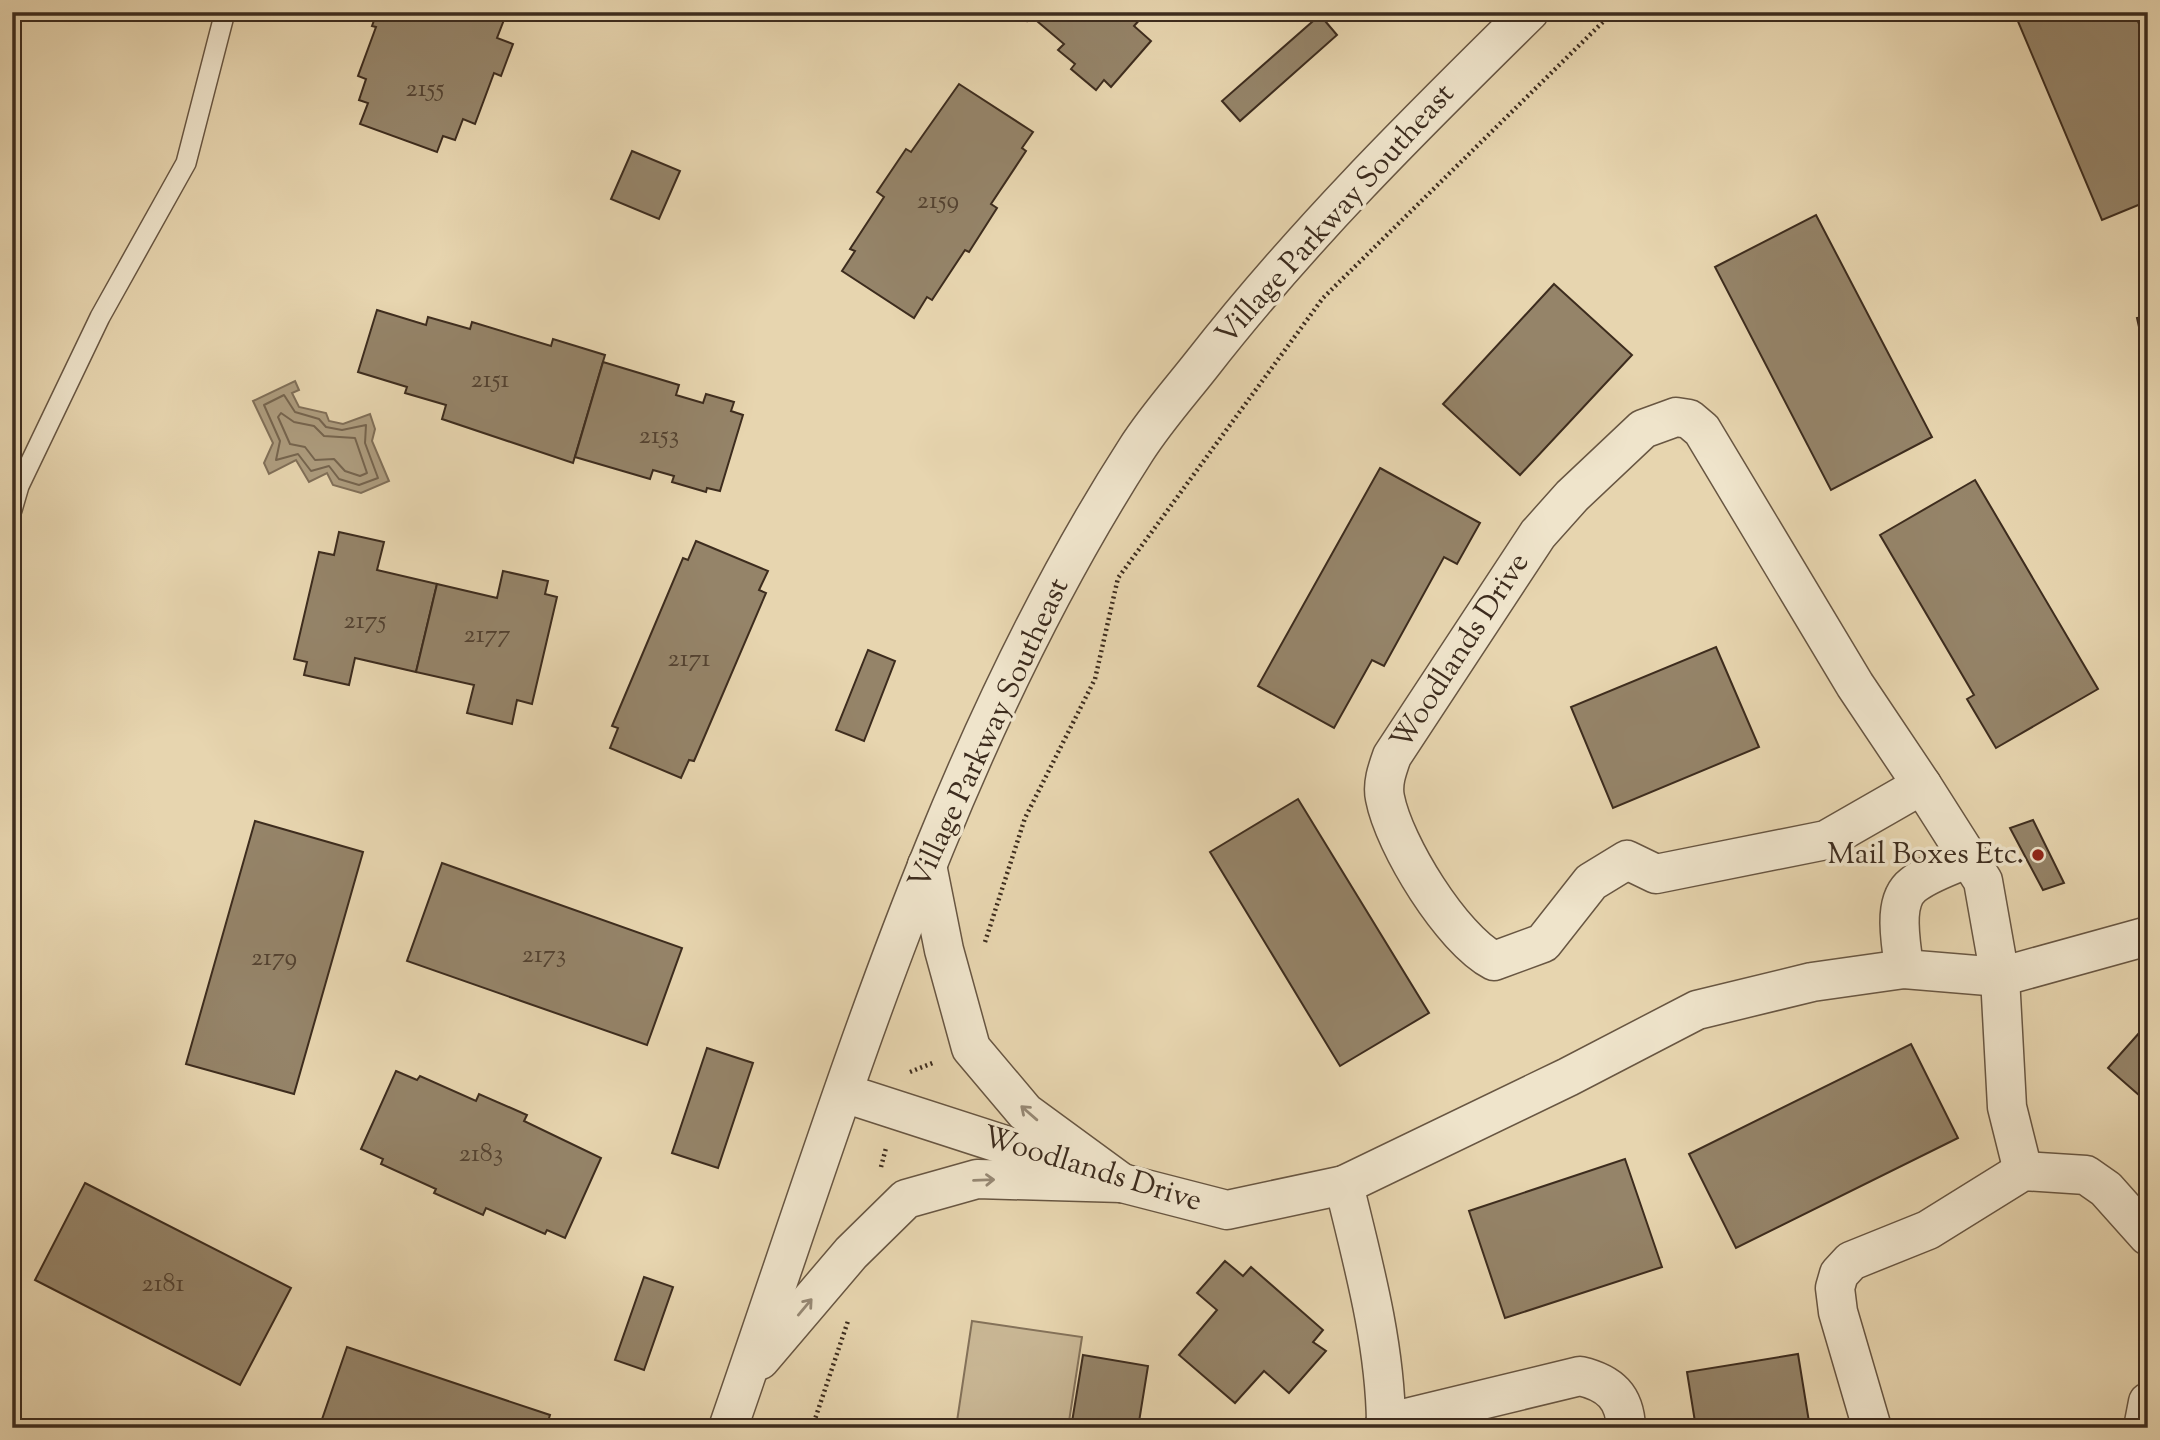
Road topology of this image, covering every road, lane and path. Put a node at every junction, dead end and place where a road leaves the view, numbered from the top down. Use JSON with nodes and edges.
{"nodes":[{"id":1,"x":225,"y":12,"type":"edge"},
{"id":2,"x":1529,"y":12,"type":"edge"},
{"id":3,"x":1613,"y":12,"type":"edge"},
{"id":4,"x":12,"y":510,"type":"edge"},
{"id":5,"x":1922,"y":785,"type":"junction"},
{"id":6,"x":1968,"y":858,"type":"junction"},
{"id":7,"x":927,"y":865,"type":"junction"},
{"id":8,"x":2148,"y":936,"type":"edge"},
{"id":9,"x":984,"y":947,"type":"dead end"},
{"id":10,"x":1904,"y":968,"type":"junction"},
{"id":11,"x":2000,"y":978,"type":"junction"},
{"id":12,"x":844,"y":1093,"type":"junction"},
{"id":13,"x":2022,"y":1171,"type":"junction"},
{"id":14,"x":1122,"y":1183,"type":"junction"},
{"id":15,"x":1344,"y":1185,"type":"junction"},
{"id":16,"x":2148,"y":1236,"type":"edge"},
{"id":17,"x":850,"y":1317,"type":"dead end"},
{"id":18,"x":746,"y":1377,"type":"junction"},
{"id":19,"x":2148,"y":1402,"type":"edge"},
{"id":20,"x":1384,"y":1425,"type":"edge"},
{"id":21,"x":728,"y":1428,"type":"edge"},
{"id":22,"x":812,"y":1428,"type":"edge"},
{"id":23,"x":1626,"y":1428,"type":"edge"},
{"id":24,"x":1872,"y":1428,"type":"edge"},
{"id":25,"x":2143,"y":1428,"type":"edge"}],
"edges":[{"from":1,"to":4,"type":"lane"},
{"from":2,"to":7,"type":"street","name":"Village Parkway Southeast"},
{"from":3,"to":9,"type":"path"},
{"from":5,"to":5,"type":"street","name":"Woodlands Drive"},
{"from":5,"to":6,"type":"street","name":"Woodlands Drive"},
{"from":6,"to":10,"type":"street"},
{"from":6,"to":11,"type":"street","name":"Woodlands Drive"},
{"from":7,"to":12,"type":"street","name":"Village Parkway Southeast"},
{"from":14,"to":7,"type":"street","one_way":true},
{"from":8,"to":11,"type":"street","name":"Woodlands Drive"},
{"from":10,"to":11,"type":"street","name":"Woodlands Drive"},
{"from":10,"to":15,"type":"street","name":"Woodlands Drive"},
{"from":11,"to":13,"type":"street","name":"Woodlands Drive"},
{"from":12,"to":14,"type":"street","name":"Woodlands Drive"},
{"from":12,"to":18,"type":"street","name":"Village Parkway Southeast"},
{"from":13,"to":16,"type":"street"},
{"from":13,"to":24,"type":"street"},
{"from":14,"to":15,"type":"street","name":"Woodlands Drive"},
{"from":18,"to":14,"type":"street","one_way":true},
{"from":15,"to":20,"type":"street"},
{"from":17,"to":22,"type":"path"},
{"from":18,"to":21,"type":"street","name":"Village Parkway Southeast"},
{"from":19,"to":25,"type":"street"},
{"from":20,"to":23,"type":"street"}]}
